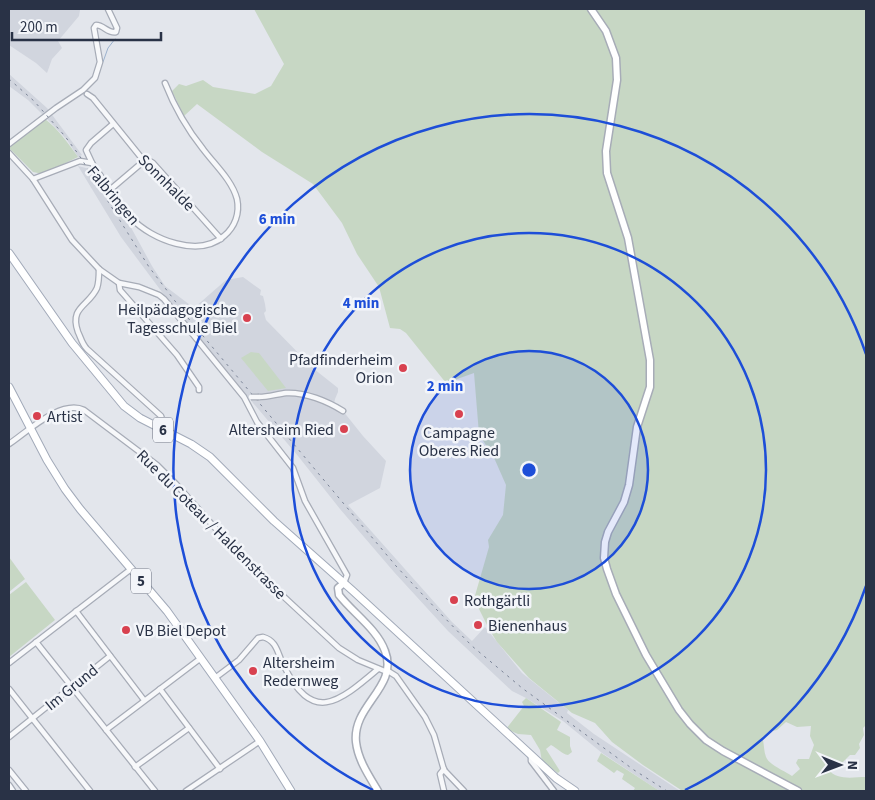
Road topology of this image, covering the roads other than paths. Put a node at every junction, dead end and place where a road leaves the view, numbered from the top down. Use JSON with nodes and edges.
{"nodes":[{"id":1,"x":108,"y":9,"type":"edge"},
{"id":2,"x":591,"y":9,"type":"edge"},
{"id":3,"x":165,"y":83,"type":"dead end"},
{"id":4,"x":87,"y":94,"type":"dead end"},
{"id":5,"x":114,"y":124,"type":"junction"},
{"id":6,"x":9,"y":144,"type":"edge"},
{"id":7,"x":86,"y":150,"type":"junction"},
{"id":8,"x":9,"y":152,"type":"edge"},
{"id":9,"x":80,"y":161,"type":"junction"},
{"id":10,"x":144,"y":161,"type":"junction"},
{"id":11,"x":92,"y":163,"type":"junction"},
{"id":12,"x":33,"y":179,"type":"junction"},
{"id":13,"x":110,"y":189,"type":"junction"},
{"id":14,"x":221,"y":238,"type":"junction"},
{"id":15,"x":9,"y":253,"type":"edge"},
{"id":16,"x":99,"y":269,"type":"junction"},
{"id":17,"x":119,"y":283,"type":"junction"},
{"id":18,"x":9,"y":387,"type":"edge"},
{"id":19,"x":200,"y":390,"type":"dead end"},
{"id":20,"x":244,"y":397,"type":"junction"},
{"id":21,"x":343,"y":411,"type":"dead end"},
{"id":22,"x":31,"y":428,"type":"junction"},
{"id":23,"x":161,"y":428,"type":"junction"},
{"id":24,"x":9,"y":444,"type":"edge"},
{"id":25,"x":131,"y":569,"type":"junction"},
{"id":26,"x":344,"y":583,"type":"junction"},
{"id":27,"x":76,"y":611,"type":"junction"},
{"id":28,"x":36,"y":642,"type":"junction"},
{"id":29,"x":110,"y":656,"type":"junction"},
{"id":30,"x":201,"y":658,"type":"junction"},
{"id":31,"x":9,"y":663,"type":"edge"},
{"id":32,"x":378,"y":669,"type":"junction"},
{"id":33,"x":388,"y":672,"type":"junction"},
{"id":34,"x":215,"y":678,"type":"junction"},
{"id":35,"x":71,"y":686,"type":"junction"},
{"id":36,"x":9,"y":689,"type":"edge"},
{"id":37,"x":160,"y":689,"type":"junction"},
{"id":38,"x":144,"y":700,"type":"junction"},
{"id":39,"x":32,"y":718,"type":"junction"},
{"id":40,"x":189,"y":728,"type":"junction"},
{"id":41,"x":106,"y":730,"type":"junction"},
{"id":42,"x":9,"y":737,"type":"edge"},
{"id":43,"x":260,"y":740,"type":"junction"},
{"id":44,"x":531,"y":755,"type":"junction"},
{"id":45,"x":135,"y":767,"type":"junction"},
{"id":46,"x":220,"y":769,"type":"junction"},
{"id":47,"x":444,"y":769,"type":"junction"},
{"id":48,"x":9,"y":770,"type":"edge"},
{"id":49,"x":9,"y":785,"type":"edge"},
{"id":50,"x":14,"y":791,"type":"edge"},
{"id":51,"x":26,"y":791,"type":"edge"},
{"id":52,"x":90,"y":791,"type":"edge"},
{"id":53,"x":155,"y":791,"type":"edge"},
{"id":54,"x":186,"y":791,"type":"edge"},
{"id":55,"x":291,"y":791,"type":"edge"},
{"id":56,"x":378,"y":791,"type":"edge"},
{"id":57,"x":444,"y":791,"type":"edge"},
{"id":58,"x":464,"y":791,"type":"edge"},
{"id":59,"x":554,"y":791,"type":"edge"},
{"id":60,"x":575,"y":791,"type":"edge"},
{"id":61,"x":798,"y":791,"type":"edge"}],
"edges":[{"from":1,"to":6,"type":"street"},
{"from":2,"to":61,"type":"street"},
{"from":3,"to":14,"type":"street"},
{"from":4,"to":5,"type":"street","name":"Sonnhalde"},
{"from":5,"to":7,"type":"street"},
{"from":5,"to":10,"type":"street","name":"Sonnhalde"},
{"from":7,"to":9,"type":"street"},
{"from":7,"to":11,"type":"street"},
{"from":8,"to":12,"type":"street"},
{"from":9,"to":11,"type":"street","name":"Falbringen"},
{"from":9,"to":12,"type":"street","name":"Falbringen"},
{"from":10,"to":13,"type":"street"},
{"from":10,"to":14,"type":"street","name":"Sonnhalde"},
{"from":11,"to":13,"type":"street","name":"Falbringen"},
{"from":12,"to":16,"type":"street"},
{"from":13,"to":14,"type":"street","name":"Falbringen"},
{"from":15,"to":23,"type":"main road","number":"6"},
{"from":16,"to":17,"type":"street"},
{"from":16,"to":23,"type":"street"},
{"from":17,"to":19,"type":"street"},
{"from":17,"to":20,"type":"street"},
{"from":18,"to":22,"type":"main road","number":"5"},
{"from":20,"to":21,"type":"street","bridge":true},
{"from":20,"to":26,"type":"street"},
{"from":22,"to":24,"type":"street","name":"Rue du Coteau / Haldenstrasse"},
{"from":22,"to":25,"type":"main road","number":"5"},
{"from":22,"to":32,"type":"street","name":"Rue du Coteau / Haldenstrasse"},
{"from":23,"to":26,"type":"main road","number":"6"},
{"from":25,"to":27,"type":"street"},
{"from":25,"to":30,"type":"main road","number":"5"},
{"from":26,"to":33,"type":"street"},
{"from":26,"to":44,"type":"main road","number":"6"},
{"from":27,"to":28,"type":"street"},
{"from":27,"to":29,"type":"street"},
{"from":28,"to":31,"type":"street"},
{"from":28,"to":35,"type":"street"},
{"from":29,"to":35,"type":"street","name":"Im Grund"},
{"from":29,"to":38,"type":"street"},
{"from":30,"to":34,"type":"main road","number":"5"},
{"from":30,"to":37,"type":"street"},
{"from":32,"to":33,"type":"street","name":"Rue du Coteau / Haldenstrasse"},
{"from":32,"to":34,"type":"street"},
{"from":33,"to":47,"type":"street"},
{"from":33,"to":56,"type":"street"},
{"from":34,"to":43,"type":"main road","number":"5"},
{"from":35,"to":39,"type":"street","name":"Im Grund"},
{"from":35,"to":41,"type":"street"},
{"from":36,"to":39,"type":"street","name":"Im Grund"},
{"from":37,"to":38,"type":"street"},
{"from":37,"to":40,"type":"street"},
{"from":38,"to":41,"type":"street"},
{"from":39,"to":42,"type":"street","name":"Im Grund"},
{"from":39,"to":52,"type":"street","name":"Im Grund"},
{"from":40,"to":45,"type":"street"},
{"from":40,"to":46,"type":"street"},
{"from":41,"to":45,"type":"street"},
{"from":43,"to":46,"type":"street"},
{"from":43,"to":55,"type":"main road","number":"5"},
{"from":44,"to":59,"type":"street"},
{"from":44,"to":60,"type":"main road","number":"6"},
{"from":45,"to":53,"type":"street"},
{"from":46,"to":54,"type":"street"},
{"from":47,"to":57,"type":"street"},
{"from":47,"to":58,"type":"street"},
{"from":48,"to":51,"type":"street"},
{"from":49,"to":50,"type":"street"}]}
